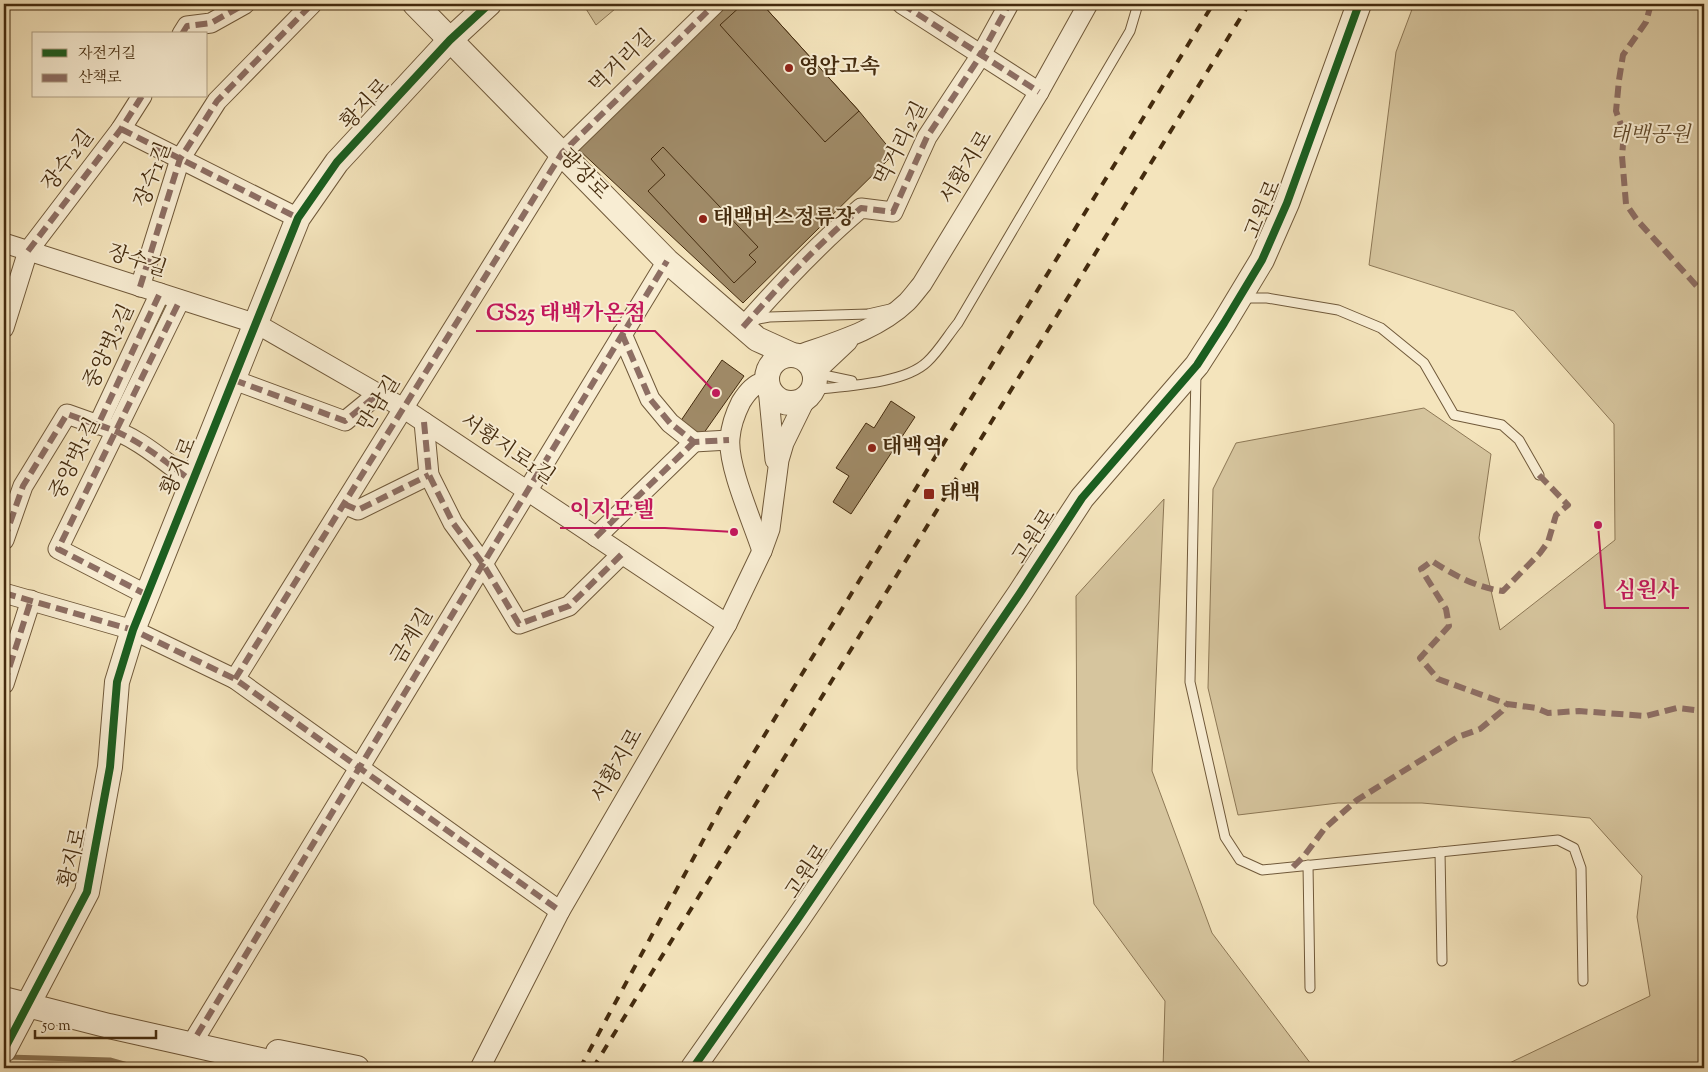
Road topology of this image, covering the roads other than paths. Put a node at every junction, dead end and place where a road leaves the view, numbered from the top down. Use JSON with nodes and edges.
{"nodes":[{"id":1,"x":245,"y":4,"type":"edge"},
{"id":2,"x":312,"y":4,"type":"edge"},
{"id":3,"x":415,"y":4,"type":"edge"},
{"id":4,"x":489,"y":4,"type":"edge"},
{"id":5,"x":715,"y":4,"type":"edge"},
{"id":6,"x":902,"y":4,"type":"edge"},
{"id":7,"x":1009,"y":4,"type":"edge"},
{"id":8,"x":1088,"y":4,"type":"edge"},
{"id":9,"x":1138,"y":4,"type":"edge"},
{"id":10,"x":1359,"y":4,"type":"edge"},
{"id":11,"x":183,"y":32,"type":"edge"},
{"id":12,"x":450,"y":40,"type":"junction"},
{"id":13,"x":981,"y":55,"type":"junction"},
{"id":14,"x":1039,"y":92,"type":"junction"},
{"id":15,"x":141,"y":98,"type":"edge"},
{"id":16,"x":121,"y":129,"type":"junction"},
{"id":17,"x":562,"y":152,"type":"junction"},
{"id":18,"x":180,"y":159,"type":"junction"},
{"id":19,"x":298,"y":218,"type":"junction"},
{"id":20,"x":4,"y":243,"type":"edge"},
{"id":21,"x":28,"y":251,"type":"junction"},
{"id":22,"x":667,"y":261,"type":"junction"},
{"id":23,"x":140,"y":287,"type":"junction"},
{"id":24,"x":160,"y":293,"type":"junction"},
{"id":25,"x":1239,"y":298,"type":"junction"},
{"id":26,"x":180,"y":300,"type":"junction"},
{"id":27,"x":906,"y":303,"type":"junction"},
{"id":28,"x":257,"y":324,"type":"junction"},
{"id":29,"x":4,"y":328,"type":"edge"},
{"id":30,"x":750,"y":333,"type":"junction"},
{"id":31,"x":859,"y":333,"type":"junction"},
{"id":32,"x":622,"y":334,"type":"junction"},
{"id":33,"x":794,"y":355,"type":"junction"},
{"id":34,"x":1197,"y":365,"type":"junction"},
{"id":35,"x":234,"y":380,"type":"junction"},
{"id":36,"x":767,"y":381,"type":"junction"},
{"id":37,"x":868,"y":383,"type":"junction"},
{"id":38,"x":811,"y":386,"type":"junction"},
{"id":39,"x":378,"y":394,"type":"junction"},
{"id":40,"x":403,"y":408,"type":"junction"},
{"id":41,"x":424,"y":422,"type":"junction"},
{"id":42,"x":106,"y":427,"type":"junction"},
{"id":43,"x":730,"y":440,"type":"junction"},
{"id":44,"x":694,"y":442,"type":"junction"},
{"id":45,"x":1539,"y":474,"type":"dead end"},
{"id":46,"x":429,"y":475,"type":"junction"},
{"id":47,"x":776,"y":481,"type":"junction"},
{"id":48,"x":193,"y":482,"type":"junction"},
{"id":49,"x":527,"y":491,"type":"junction"},
{"id":50,"x":344,"y":504,"type":"junction"},
{"id":51,"x":596,"y":537,"type":"junction"},
{"id":52,"x":4,"y":540,"type":"edge"},
{"id":53,"x":762,"y":552,"type":"junction"},
{"id":54,"x":622,"y":554,"type":"junction"},
{"id":55,"x":483,"y":564,"type":"junction"},
{"id":56,"x":4,"y":593,"type":"edge"},
{"id":57,"x":147,"y":595,"type":"junction"},
{"id":58,"x":31,"y":600,"type":"junction"},
{"id":59,"x":726,"y":624,"type":"junction"},
{"id":60,"x":133,"y":630,"type":"junction"},
{"id":61,"x":235,"y":679,"type":"junction"},
{"id":62,"x":4,"y":684,"type":"edge"},
{"id":63,"x":359,"y":768,"type":"junction"},
{"id":64,"x":1440,"y":852,"type":"junction"},
{"id":65,"x":1308,"y":865,"type":"junction"},
{"id":66,"x":560,"y":911,"type":"junction"},
{"id":67,"x":1442,"y":961,"type":"dead end"},
{"id":68,"x":1583,"y":981,"type":"dead end"},
{"id":69,"x":1310,"y":988,"type":"dead end"},
{"id":70,"x":4,"y":999,"type":"edge"},
{"id":71,"x":28,"y":1005,"type":"junction"},
{"id":72,"x":74,"y":1017,"type":"junction"},
{"id":73,"x":197,"y":1035,"type":"junction"},
{"id":74,"x":4,"y":1050,"type":"edge"},
{"id":75,"x":233,"y":1068,"type":"edge"},
{"id":76,"x":296,"y":1068,"type":"edge"},
{"id":77,"x":357,"y":1068,"type":"edge"},
{"id":78,"x":480,"y":1068,"type":"edge"},
{"id":79,"x":693,"y":1068,"type":"edge"}],
"edges":[{"from":1,"to":11,"type":"street"},
{"from":2,"to":18,"type":"street","name":"장수1길"},
{"from":3,"to":12,"type":"street","name":"광장로"},
{"from":4,"to":12,"type":"street","name":"황지로"},
{"from":5,"to":17,"type":"street","name":"먹거리길"},
{"from":6,"to":13,"type":"street"},
{"from":7,"to":13,"type":"street","name":"먹거리2길"},
{"from":8,"to":14,"type":"street","name":"서황지로"},
{"from":9,"to":37,"type":"lane"},
{"from":10,"to":25,"type":"street","name":"고원로"},
{"from":12,"to":17,"type":"street","name":"광장로"},
{"from":12,"to":19,"type":"street","name":"황지로"},
{"from":13,"to":14,"type":"street"},
{"from":13,"to":30,"type":"street","name":"먹거리2길"},
{"from":14,"to":27,"type":"street","name":"서황지로"},
{"from":15,"to":16,"type":"street","name":"장수2길"},
{"from":16,"to":18,"type":"street"},
{"from":16,"to":21,"type":"street","name":"장수2길"},
{"from":17,"to":22,"type":"street","name":"광장로"},
{"from":17,"to":40,"type":"street","name":"만남길"},
{"from":18,"to":19,"type":"street"},
{"from":18,"to":23,"type":"street","name":"장수1길"},
{"from":19,"to":28,"type":"street","name":"황지로"},
{"from":20,"to":21,"type":"street","name":"장수길"},
{"from":21,"to":23,"type":"street","name":"장수길"},
{"from":21,"to":29,"type":"street"},
{"from":22,"to":30,"type":"street","name":"광장로"},
{"from":22,"to":32,"type":"street","name":"금계길"},
{"from":23,"to":24,"type":"street","name":"장수길"},
{"from":24,"to":26,"type":"street","name":"장수길"},
{"from":24,"to":42,"type":"street","name":"중앙벗2길"},
{"from":25,"to":34,"type":"street","name":"고원로"},
{"from":25,"to":45,"type":"lane"},
{"from":26,"to":28,"type":"street","name":"장수길"},
{"from":26,"to":42,"type":"street","name":"중앙벗1길"},
{"from":27,"to":30,"type":"lane"},
{"from":27,"to":31,"type":"street","name":"서황지로"},
{"from":28,"to":35,"type":"street","name":"황지로"},
{"from":28,"to":39,"type":"street","name":"서황지로1길"},
{"from":30,"to":33,"type":"street","name":"광장로"},
{"from":30,"to":36,"type":"street"},
{"from":31,"to":33,"type":"street"},
{"from":31,"to":38,"type":"street"},
{"from":32,"to":44,"type":"street"},
{"from":32,"to":49,"type":"street","name":"금계길"},
{"from":33,"to":36,"type":"street"},
{"from":33,"to":38,"type":"street"},
{"from":34,"to":65,"type":"lane"},
{"from":34,"to":79,"type":"street","name":"고원로"},
{"from":35,"to":39,"type":"street"},
{"from":35,"to":48,"type":"street","name":"황지로"},
{"from":36,"to":38,"type":"street"},
{"from":36,"to":43,"type":"street"},
{"from":36,"to":47,"type":"street"},
{"from":37,"to":38,"type":"lane"},
{"from":37,"to":38,"type":"lane"},
{"from":38,"to":47,"type":"street"},
{"from":39,"to":40,"type":"street","name":"서황지로1길"},
{"from":40,"to":41,"type":"street","name":"서황지로1길"},
{"from":40,"to":50,"type":"street","name":"만남길"},
{"from":41,"to":46,"type":"street"},
{"from":41,"to":49,"type":"street","name":"서황지로1길"},
{"from":42,"to":48,"type":"street"},
{"from":42,"to":52,"type":"street","name":"중앙벗2길"},
{"from":42,"to":57,"type":"street","name":"중앙벗1길"},
{"from":43,"to":44,"type":"street"},
{"from":43,"to":53,"type":"street"},
{"from":44,"to":51,"type":"street"},
{"from":46,"to":50,"type":"street"},
{"from":46,"to":55,"type":"street"},
{"from":47,"to":53,"type":"street","name":"서황지로"},
{"from":48,"to":57,"type":"street","name":"황지로"},
{"from":49,"to":51,"type":"street","name":"서황지로1길"},
{"from":49,"to":55,"type":"street","name":"금계길"},
{"from":50,"to":61,"type":"street","name":"만남길"},
{"from":51,"to":54,"type":"street","name":"서황지로1길"},
{"from":53,"to":59,"type":"street","name":"서황지로"},
{"from":54,"to":55,"type":"street"},
{"from":54,"to":59,"type":"street","name":"서황지로1길"},
{"from":55,"to":63,"type":"street","name":"금계길"},
{"from":56,"to":58,"type":"street"},
{"from":57,"to":60,"type":"street","name":"황지로"},
{"from":58,"to":60,"type":"street"},
{"from":58,"to":62,"type":"street"},
{"from":59,"to":66,"type":"street","name":"서황지로"},
{"from":60,"to":61,"type":"street"},
{"from":60,"to":71,"type":"street","name":"황지로"},
{"from":61,"to":63,"type":"street"},
{"from":63,"to":66,"type":"street"},
{"from":63,"to":73,"type":"street","name":"금계길"},
{"from":64,"to":65,"type":"lane"},
{"from":64,"to":67,"type":"lane"},
{"from":64,"to":68,"type":"lane"},
{"from":65,"to":69,"type":"lane"},
{"from":66,"to":78,"type":"street","name":"서황지로"},
{"from":70,"to":71,"type":"street"},
{"from":71,"to":72,"type":"street"},
{"from":71,"to":74,"type":"street","name":"황지로"},
{"from":72,"to":73,"type":"street"},
{"from":72,"to":75,"type":"street"},
{"from":72,"to":76,"type":"street"},
{"from":73,"to":77,"type":"street"}]}
